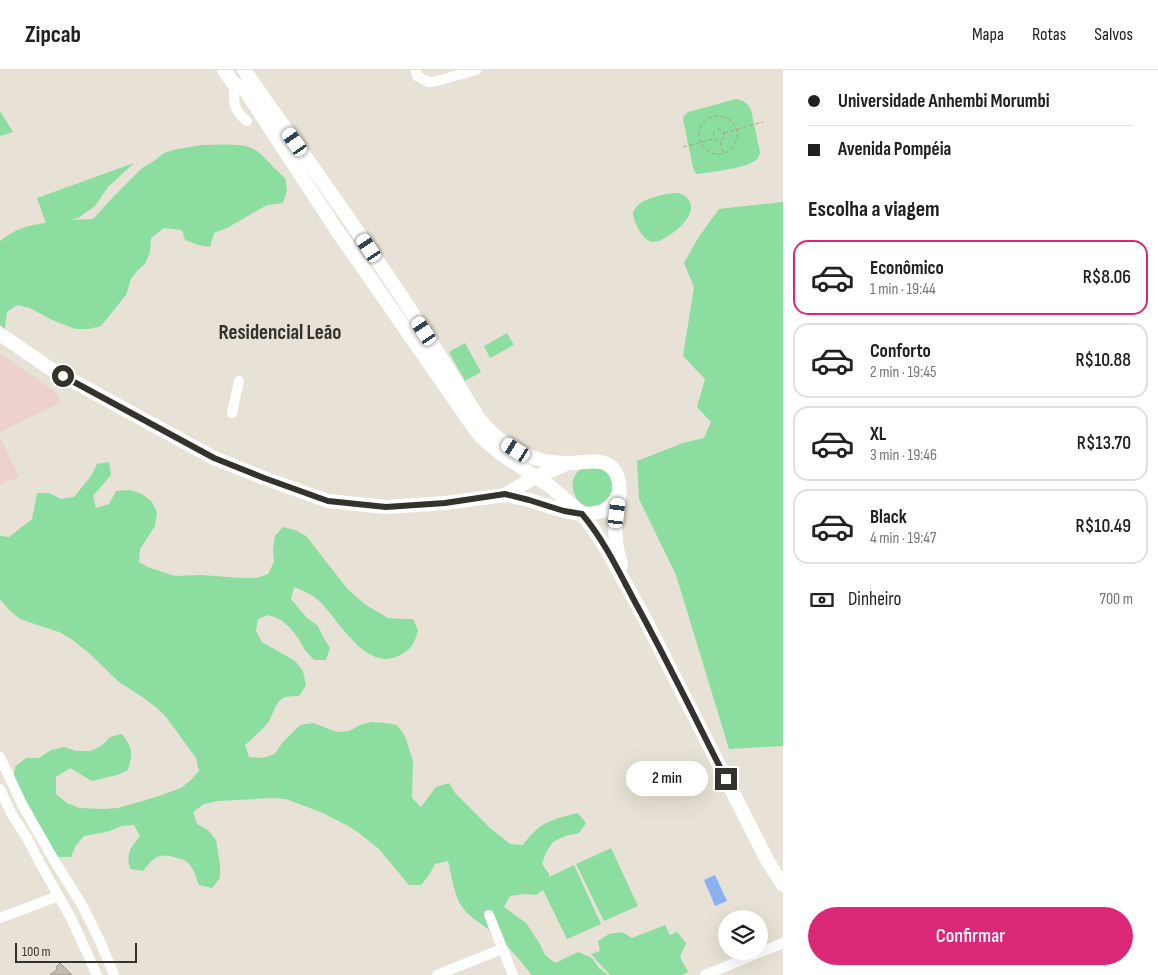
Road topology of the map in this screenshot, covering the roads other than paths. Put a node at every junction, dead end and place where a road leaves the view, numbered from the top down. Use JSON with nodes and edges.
{"nodes":[{"id":1,"x":224,"y":70,"type":"edge"},
{"id":2,"x":244,"y":70,"type":"edge"},
{"id":3,"x":416,"y":70,"type":"edge"},
{"id":4,"x":476,"y":70,"type":"edge"},
{"id":5,"x":234,"y":84,"type":"junction"},
{"id":6,"x":248,"y":121,"type":"dead end"},
{"id":7,"x":326,"y":185,"type":"junction"},
{"id":8,"x":313,"y":193,"type":"junction"},
{"id":9,"x":364,"y":268,"type":"junction"},
{"id":10,"x":388,"y":276,"type":"junction"},
{"id":11,"x":0,"y":334,"type":"edge"},
{"id":12,"x":239,"y":381,"type":"dead end"},
{"id":13,"x":232,"y":413,"type":"dead end"},
{"id":14,"x":514,"y":462,"type":"junction"},
{"id":15,"x":570,"y":463,"type":"junction"},
{"id":16,"x":535,"y":477,"type":"junction"},
{"id":17,"x":619,"y":491,"type":"junction"},
{"id":18,"x":505,"y":494,"type":"junction"},
{"id":19,"x":582,"y":514,"type":"junction"},
{"id":20,"x":632,"y":596,"type":"junction"},
{"id":21,"x":0,"y":757,"type":"edge"},
{"id":22,"x":0,"y":789,"type":"edge"},
{"id":23,"x":23,"y":806,"type":"junction"},
{"id":24,"x":11,"y":813,"type":"junction"},
{"id":25,"x":0,"y":814,"type":"edge"},
{"id":26,"x":783,"y":885,"type":"edge"},
{"id":27,"x":58,"y":896,"type":"junction"},
{"id":28,"x":489,"y":915,"type":"dead end"},
{"id":29,"x":0,"y":918,"type":"edge"},
{"id":30,"x":783,"y":943,"type":"edge"},
{"id":31,"x":502,"y":950,"type":"junction"},
{"id":32,"x":441,"y":974,"type":"edge"},
{"id":33,"x":97,"y":975,"type":"edge"},
{"id":34,"x":114,"y":975,"type":"edge"},
{"id":35,"x":513,"y":975,"type":"edge"},
{"id":36,"x":705,"y":975,"type":"edge"}],
"edges":[{"from":1,"to":5,"type":"main road"},
{"from":2,"to":7,"type":"main road"},
{"from":3,"to":4,"type":"street"},
{"from":5,"to":6,"type":"street"},
{"from":5,"to":8,"type":"main road"},
{"from":7,"to":8,"type":"main road"},
{"from":7,"to":10,"type":"main road"},
{"from":8,"to":9,"type":"main road"},
{"from":9,"to":10,"type":"main road"},
{"from":9,"to":14,"type":"main road"},
{"from":10,"to":15,"type":"main road"},
{"from":11,"to":18,"type":"main road"},
{"from":12,"to":13,"type":"street"},
{"from":14,"to":16,"type":"main road"},
{"from":14,"to":18,"type":"main road"},
{"from":15,"to":16,"type":"main road"},
{"from":15,"to":17,"type":"main road"},
{"from":16,"to":18,"type":"main road"},
{"from":16,"to":19,"type":"main road"},
{"from":17,"to":19,"type":"main road"},
{"from":17,"to":20,"type":"main road"},
{"from":18,"to":19,"type":"main road"},
{"from":19,"to":20,"type":"main road"},
{"from":20,"to":26,"type":"main road"},
{"from":21,"to":23,"type":"street"},
{"from":22,"to":24,"type":"street"},
{"from":23,"to":24,"type":"street"},
{"from":23,"to":34,"type":"street"},
{"from":24,"to":25,"type":"street"},
{"from":24,"to":27,"type":"street"},
{"from":27,"to":29,"type":"street"},
{"from":27,"to":33,"type":"street"},
{"from":28,"to":31,"type":"street"},
{"from":30,"to":36,"type":"street"},
{"from":31,"to":32,"type":"street"},
{"from":31,"to":35,"type":"street"}]}
